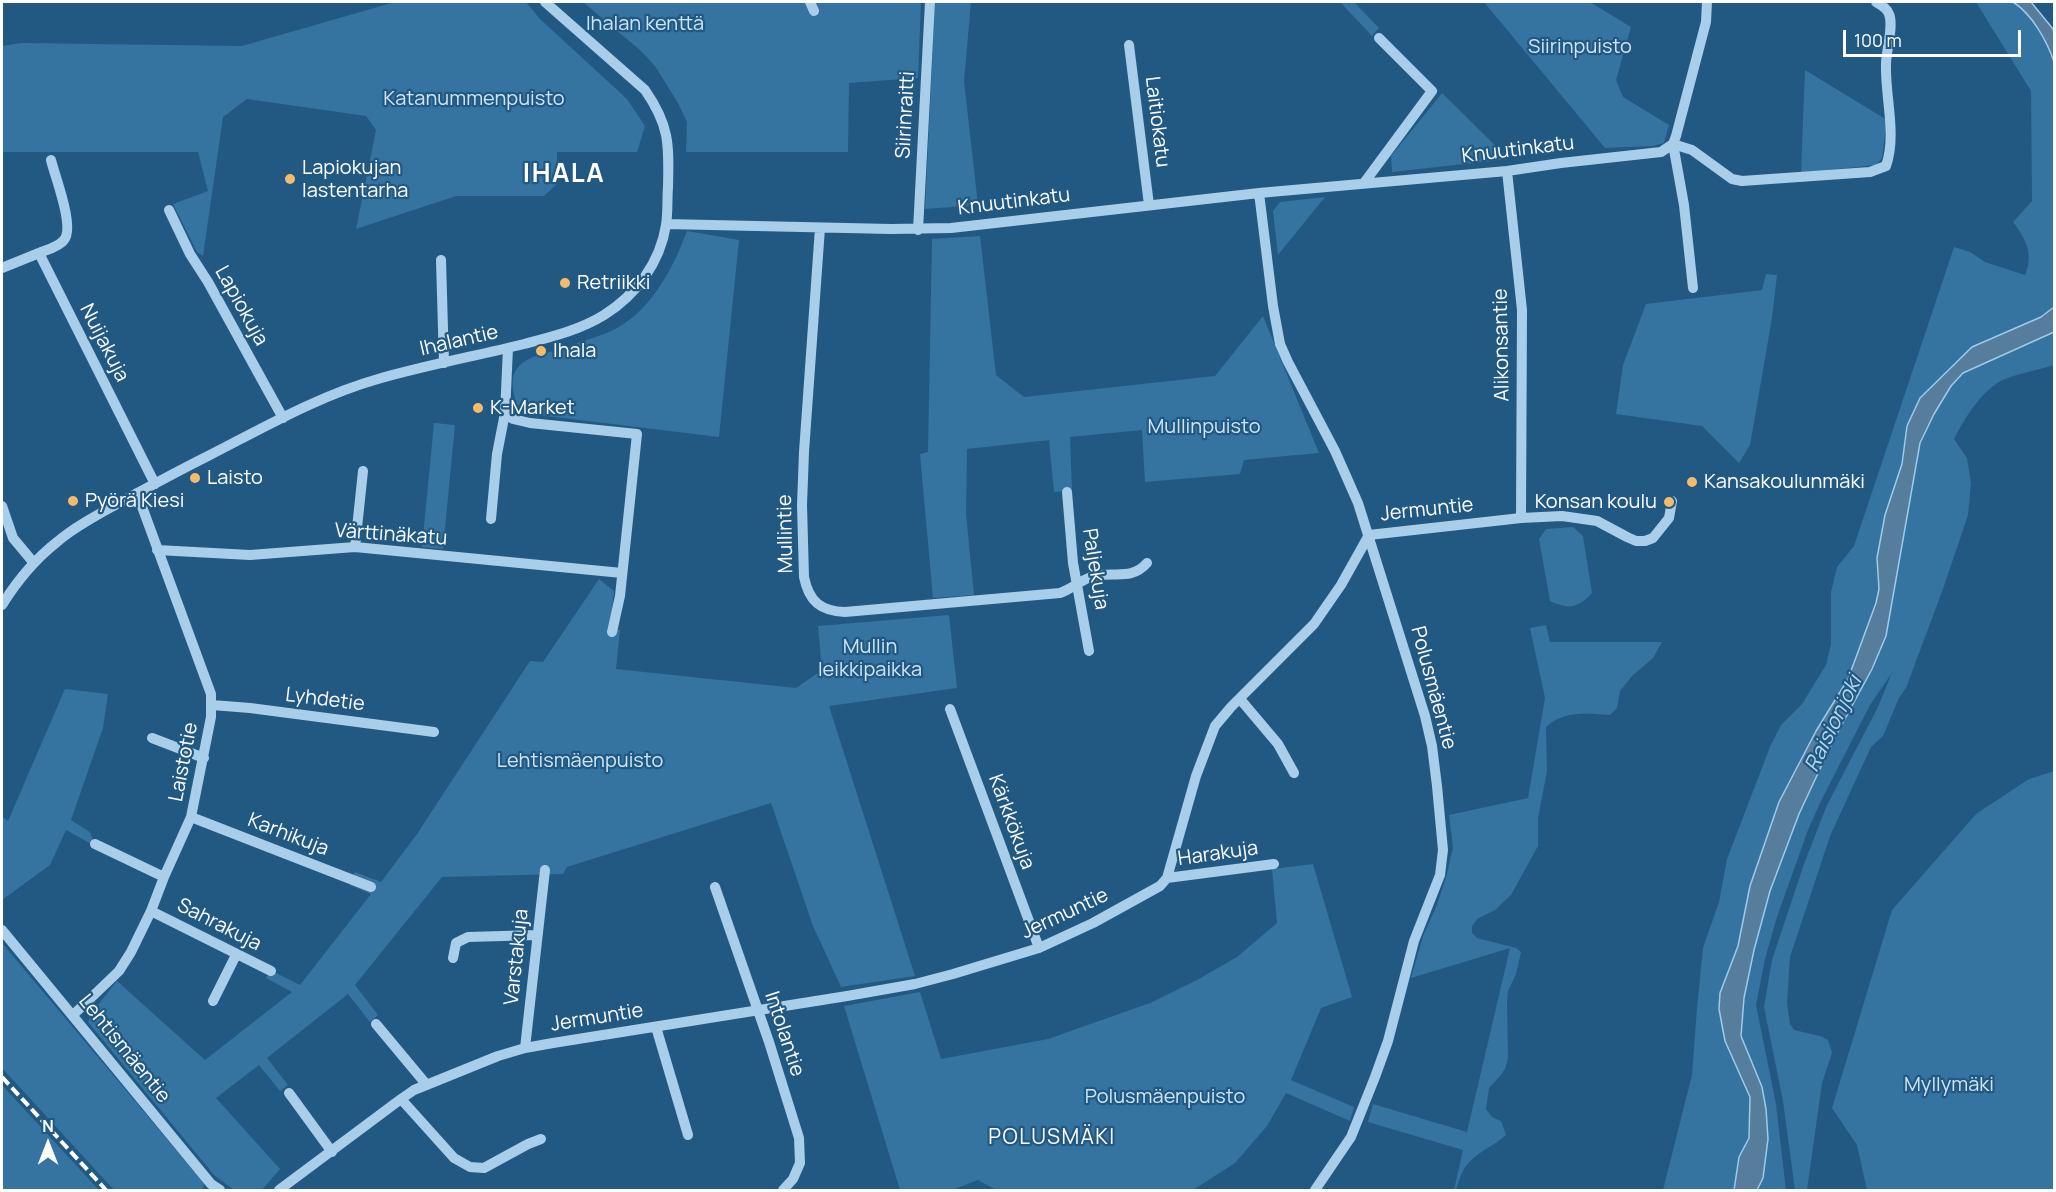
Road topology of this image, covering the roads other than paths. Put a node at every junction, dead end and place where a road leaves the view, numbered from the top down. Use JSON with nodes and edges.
{"nodes":[{"id":1,"x":545,"y":2,"type":"edge"},
{"id":2,"x":930,"y":2,"type":"edge"},
{"id":3,"x":1707,"y":2,"type":"edge"},
{"id":4,"x":1876,"y":2,"type":"edge"},
{"id":5,"x":1379,"y":38,"type":"dead end"},
{"id":6,"x":1129,"y":45,"type":"dead end"},
{"id":7,"x":1673,"y":144,"type":"junction"},
{"id":8,"x":51,"y":160,"type":"dead end"},
{"id":9,"x":1507,"y":171,"type":"junction"},
{"id":10,"x":1364,"y":183,"type":"junction"},
{"id":11,"x":1259,"y":193,"type":"junction"},
{"id":12,"x":1149,"y":205,"type":"junction"},
{"id":13,"x":169,"y":210,"type":"dead end"},
{"id":14,"x":666,"y":224,"type":"junction"},
{"id":15,"x":820,"y":228,"type":"junction"},
{"id":16,"x":918,"y":230,"type":"junction"},
{"id":17,"x":39,"y":253,"type":"junction"},
{"id":18,"x":441,"y":261,"type":"dead end"},
{"id":19,"x":2,"y":268,"type":"edge"},
{"id":20,"x":1693,"y":288,"type":"dead end"},
{"id":21,"x":508,"y":348,"type":"junction"},
{"id":22,"x":444,"y":363,"type":"junction"},
{"id":23,"x":505,"y":413,"type":"junction"},
{"id":24,"x":283,"y":418,"type":"junction"},
{"id":25,"x":363,"y":471,"type":"dead end"},
{"id":26,"x":155,"y":484,"type":"junction"},
{"id":27,"x":1067,"y":492,"type":"dead end"},
{"id":28,"x":137,"y":493,"type":"junction"},
{"id":29,"x":1672,"y":501,"type":"dead end"},
{"id":30,"x":2,"y":506,"type":"edge"},
{"id":31,"x":1521,"y":518,"type":"junction"},
{"id":32,"x":491,"y":519,"type":"dead end"},
{"id":33,"x":1369,"y":535,"type":"junction"},
{"id":34,"x":355,"y":547,"type":"junction"},
{"id":35,"x":157,"y":550,"type":"junction"},
{"id":36,"x":33,"y":562,"type":"junction"},
{"id":37,"x":1147,"y":563,"type":"dead end"},
{"id":38,"x":622,"y":573,"type":"junction"},
{"id":39,"x":1078,"y":584,"type":"junction"},
{"id":40,"x":2,"y":605,"type":"edge"},
{"id":41,"x":612,"y":632,"type":"dead end"},
{"id":42,"x":1089,"y":651,"type":"dead end"},
{"id":43,"x":1240,"y":699,"type":"junction"},
{"id":44,"x":212,"y":705,"type":"junction"},
{"id":45,"x":950,"y":709,"type":"dead end"},
{"id":46,"x":434,"y":732,"type":"dead end"},
{"id":47,"x":152,"y":738,"type":"dead end"},
{"id":48,"x":204,"y":758,"type":"junction"},
{"id":49,"x":1294,"y":773,"type":"dead end"},
{"id":50,"x":191,"y":817,"type":"junction"},
{"id":51,"x":95,"y":844,"type":"dead end"},
{"id":52,"x":1274,"y":864,"type":"dead end"},
{"id":53,"x":545,"y":870,"type":"dead end"},
{"id":54,"x":164,"y":877,"type":"junction"},
{"id":55,"x":1167,"y":878,"type":"junction"},
{"id":56,"x":371,"y":886,"type":"dead end"},
{"id":57,"x":716,"y":887,"type":"dead end"},
{"id":58,"x":151,"y":911,"type":"junction"},
{"id":59,"x":2,"y":930,"type":"edge"},
{"id":60,"x":537,"y":935,"type":"junction"},
{"id":61,"x":1039,"y":948,"type":"junction"},
{"id":62,"x":236,"y":955,"type":"junction"},
{"id":63,"x":453,"y":958,"type":"dead end"},
{"id":64,"x":271,"y":971,"type":"dead end"},
{"id":65,"x":213,"y":1001,"type":"dead end"},
{"id":66,"x":757,"y":1009,"type":"junction"},
{"id":67,"x":73,"y":1015,"type":"junction"},
{"id":68,"x":376,"y":1024,"type":"dead end"},
{"id":69,"x":656,"y":1027,"type":"junction"},
{"id":70,"x":525,"y":1048,"type":"junction"},
{"id":71,"x":426,"y":1084,"type":"junction"},
{"id":72,"x":289,"y":1093,"type":"dead end"},
{"id":73,"x":401,"y":1099,"type":"junction"},
{"id":74,"x":688,"y":1135,"type":"dead end"},
{"id":75,"x":541,"y":1139,"type":"dead end"},
{"id":76,"x":332,"y":1152,"type":"junction"},
{"id":77,"x":220,"y":1191,"type":"edge"},
{"id":78,"x":279,"y":1191,"type":"edge"},
{"id":79,"x":783,"y":1191,"type":"edge"},
{"id":80,"x":1315,"y":1191,"type":"edge"}],
"edges":[{"from":1,"to":14,"type":"street","name":"Ihalantie"},
{"from":2,"to":16,"type":"street","name":"Siirinraitti"},
{"from":3,"to":7,"type":"street"},
{"from":4,"to":7,"type":"street"},
{"from":5,"to":10,"type":"street"},
{"from":6,"to":12,"type":"street","name":"Laitiokatu"},
{"from":7,"to":9,"type":"street","name":"Knuutinkatu"},
{"from":7,"to":20,"type":"street"},
{"from":8,"to":17,"type":"street"},
{"from":9,"to":10,"type":"street","name":"Knuutinkatu"},
{"from":9,"to":31,"type":"street","name":"Alikonsantie"},
{"from":10,"to":11,"type":"street","name":"Knuutinkatu"},
{"from":11,"to":12,"type":"street","name":"Knuutinkatu"},
{"from":11,"to":33,"type":"street","name":"Polusmäentie"},
{"from":12,"to":16,"type":"street","name":"Knuutinkatu"},
{"from":13,"to":24,"type":"street","name":"Lapiokuja"},
{"from":14,"to":15,"type":"street","name":"Knuutinkatu"},
{"from":14,"to":21,"type":"street","name":"Ihalantie"},
{"from":15,"to":16,"type":"street","name":"Knuutinkatu"},
{"from":15,"to":39,"type":"street","name":"Mullintie"},
{"from":17,"to":19,"type":"street"},
{"from":17,"to":26,"type":"street","name":"Nuijakuja"},
{"from":18,"to":22,"type":"street"},
{"from":21,"to":22,"type":"street","name":"Ihalantie"},
{"from":21,"to":23,"type":"street"},
{"from":22,"to":24,"type":"street","name":"Ihalantie"},
{"from":23,"to":32,"type":"street"},
{"from":23,"to":38,"type":"street"},
{"from":24,"to":26,"type":"street","name":"Ihalantie"},
{"from":25,"to":34,"type":"street"},
{"from":26,"to":28,"type":"street","name":"Ihalantie"},
{"from":27,"to":39,"type":"street","name":"Paljekuja"},
{"from":28,"to":35,"type":"street","name":"Laistotie"},
{"from":28,"to":36,"type":"street","name":"Ihalantie"},
{"from":29,"to":31,"type":"street","name":"Jermuntie"},
{"from":30,"to":36,"type":"street"},
{"from":31,"to":33,"type":"street","name":"Jermuntie"},
{"from":33,"to":43,"type":"street","name":"Jermuntie"},
{"from":33,"to":80,"type":"street","name":"Polusmäentie"},
{"from":34,"to":35,"type":"street","name":"Värttinäkatu"},
{"from":34,"to":38,"type":"street","name":"Värttinäkatu"},
{"from":35,"to":44,"type":"street","name":"Laistotie"},
{"from":36,"to":40,"type":"street","name":"Ihalantie"},
{"from":37,"to":39,"type":"street","name":"Mullintie"},
{"from":38,"to":41,"type":"street"},
{"from":39,"to":42,"type":"street","name":"Paljekuja"},
{"from":43,"to":49,"type":"street"},
{"from":43,"to":55,"type":"street","name":"Jermuntie"},
{"from":44,"to":46,"type":"street","name":"Lyhdetie"},
{"from":44,"to":48,"type":"street","name":"Laistotie"},
{"from":45,"to":61,"type":"street","name":"Kärkkökuja"},
{"from":47,"to":48,"type":"street"},
{"from":48,"to":50,"type":"street","name":"Laistotie"},
{"from":50,"to":54,"type":"street","name":"Laistotie"},
{"from":50,"to":56,"type":"street","name":"Karhikuja"},
{"from":51,"to":54,"type":"street"},
{"from":52,"to":55,"type":"street","name":"Harakuja"},
{"from":53,"to":60,"type":"street","name":"Varstakuja"},
{"from":54,"to":58,"type":"street","name":"Laistotie"},
{"from":55,"to":61,"type":"street","name":"Jermuntie"},
{"from":57,"to":66,"type":"street","name":"Intolantie"},
{"from":58,"to":62,"type":"street","name":"Sahrakuja"},
{"from":58,"to":67,"type":"street","name":"Laistotie"},
{"from":59,"to":67,"type":"street","name":"Lehtismäentie"},
{"from":60,"to":63,"type":"street"},
{"from":60,"to":70,"type":"street","name":"Varstakuja"},
{"from":61,"to":66,"type":"street","name":"Jermuntie"},
{"from":62,"to":64,"type":"street","name":"Sahrakuja"},
{"from":62,"to":65,"type":"street"},
{"from":66,"to":69,"type":"street","name":"Jermuntie"},
{"from":66,"to":79,"type":"street","name":"Intolantie"},
{"from":67,"to":77,"type":"street","name":"Lehtismäentie"},
{"from":68,"to":71,"type":"street"},
{"from":69,"to":70,"type":"street","name":"Jermuntie"},
{"from":69,"to":74,"type":"street"},
{"from":70,"to":71,"type":"street","name":"Jermuntie"},
{"from":71,"to":73,"type":"street","name":"Jermuntie"},
{"from":72,"to":76,"type":"street"},
{"from":73,"to":75,"type":"street"},
{"from":73,"to":76,"type":"street","name":"Jermuntie"},
{"from":76,"to":78,"type":"street","name":"Jermuntie"}]}
